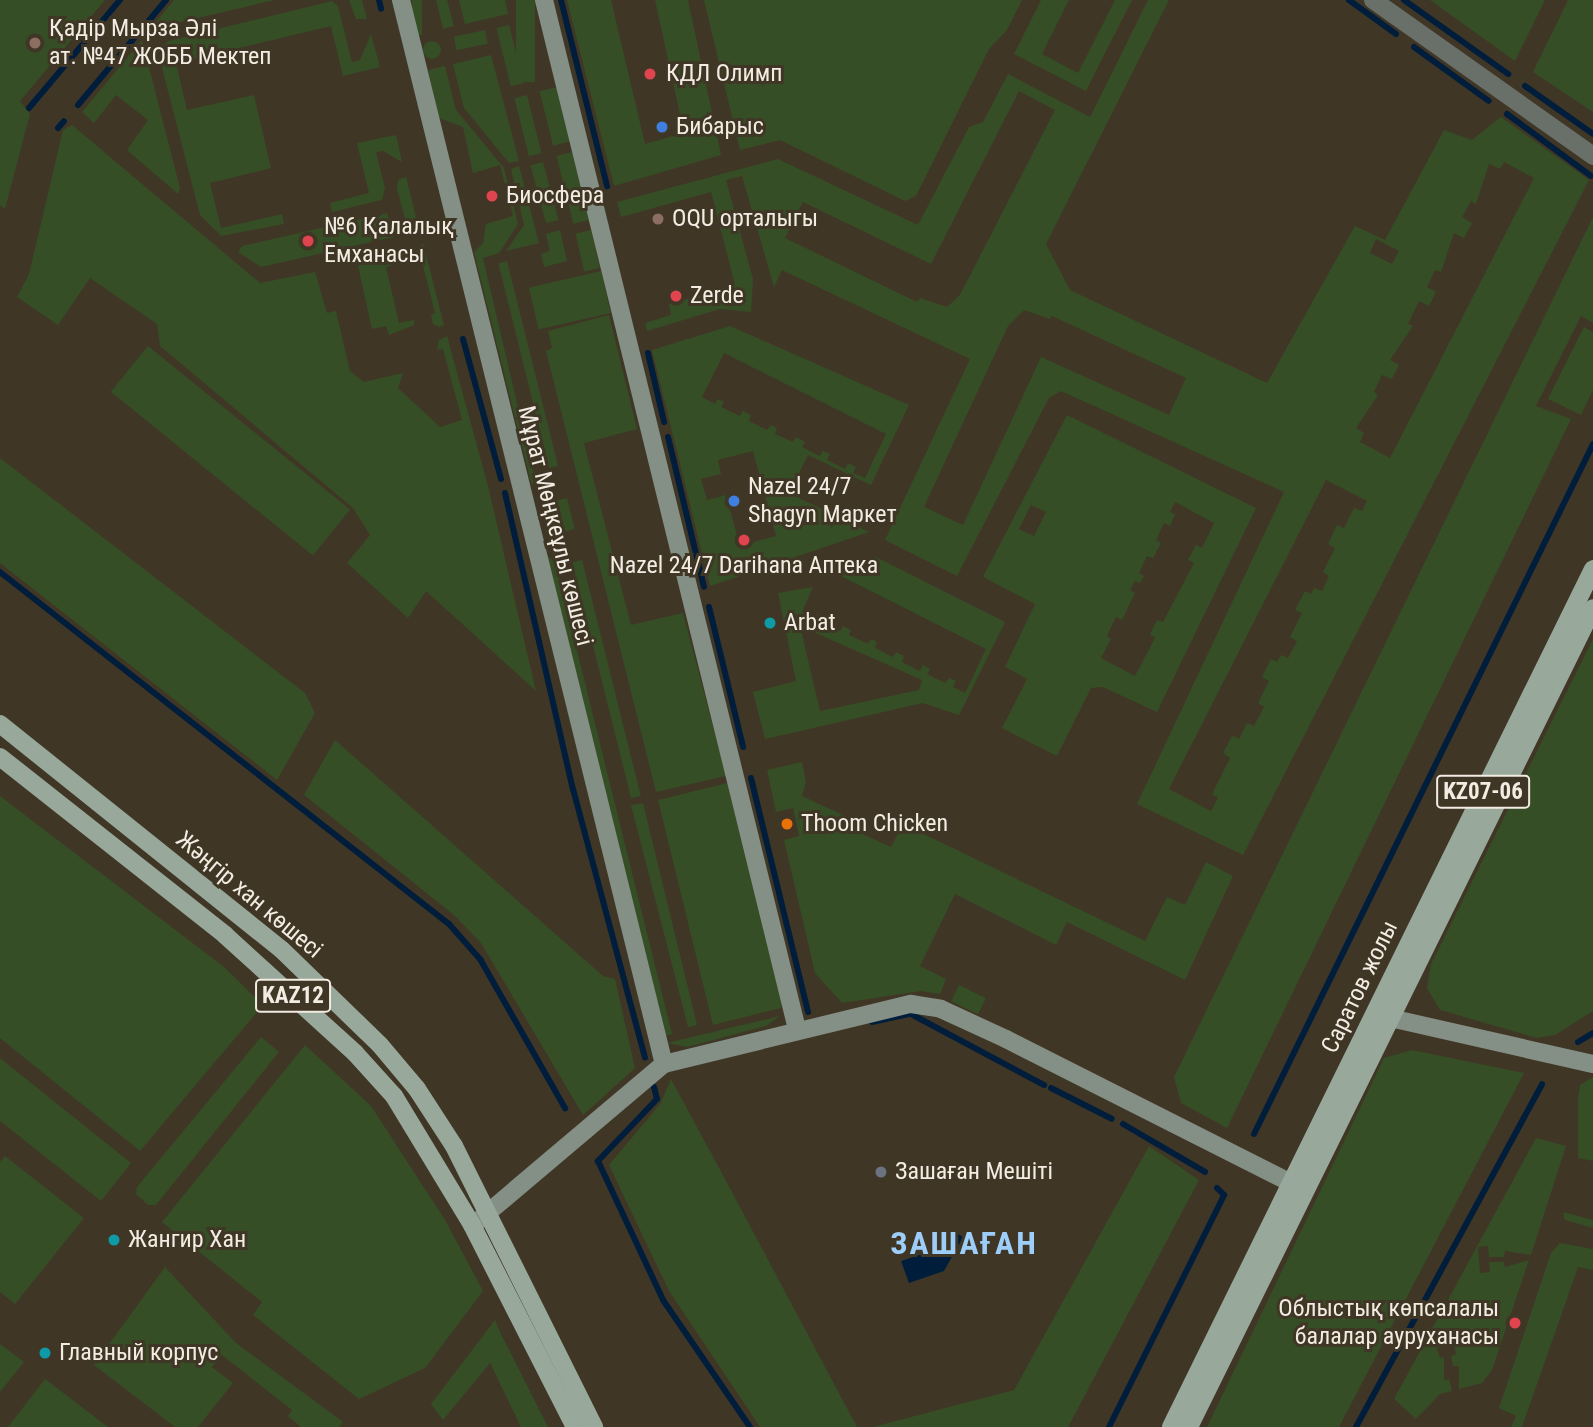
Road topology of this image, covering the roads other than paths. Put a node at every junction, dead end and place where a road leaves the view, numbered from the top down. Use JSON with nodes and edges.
{"nodes":[{"id":1,"x":401,"y":0,"type":"edge"},
{"id":2,"x":544,"y":0,"type":"edge"},
{"id":3,"x":1373,"y":0,"type":"edge"},
{"id":4,"x":1593,"y":156,"type":"edge"},
{"id":5,"x":1593,"y":569,"type":"edge"},
{"id":6,"x":1593,"y":608,"type":"edge"},
{"id":7,"x":0,"y":724,"type":"edge"},
{"id":8,"x":0,"y":757,"type":"edge"},
{"id":9,"x":1382,"y":1017,"type":"junction"},
{"id":10,"x":797,"y":1029,"type":"junction"},
{"id":11,"x":664,"y":1064,"type":"junction"},
{"id":12,"x":1593,"y":1064,"type":"edge"},
{"id":13,"x":1291,"y":1183,"type":"junction"},
{"id":14,"x":489,"y":1215,"type":"junction"},
{"id":15,"x":472,"y":1224,"type":"junction"},
{"id":16,"x":575,"y":1427,"type":"edge"},
{"id":17,"x":594,"y":1427,"type":"edge"},
{"id":18,"x":1171,"y":1427,"type":"edge"},
{"id":19,"x":1189,"y":1427,"type":"edge"}],
"edges":[{"from":1,"to":11,"type":"main road","name":"Мұрат Мөңкеұлы көшесі"},
{"from":2,"to":10,"type":"main road"},
{"from":3,"to":4,"type":"street"},
{"from":5,"to":9,"type":"main road","name":"Саратов жолы","number":"KZ07-06"},
{"from":6,"to":9,"type":"main road","name":"Саратов жолы","number":"KZ07-06"},
{"from":7,"to":14,"type":"main road","name":"Жәңгір хан көшесі","number":"KAZ12"},
{"from":8,"to":15,"type":"main road","name":"Жәңгір хан көшесі","number":"KAZ12"},
{"from":9,"to":12,"type":"main road"},
{"from":9,"to":13,"type":"main road","name":"Саратов жолы","number":"KZ07-06"},
{"from":9,"to":19,"type":"main road","name":"Саратов жолы","number":"KZ07-06"},
{"from":10,"to":11,"type":"main road"},
{"from":10,"to":13,"type":"main road"},
{"from":11,"to":14,"type":"main road"},
{"from":13,"to":18,"type":"main road","name":"Саратов жолы","number":"KZ07-06"},
{"from":14,"to":15,"type":"main road"},
{"from":14,"to":17,"type":"main road","name":"Жәңгір хан көшесі","number":"KAZ12"},
{"from":15,"to":16,"type":"main road","name":"Жәңгір хан көшесі","number":"KAZ12"}]}
